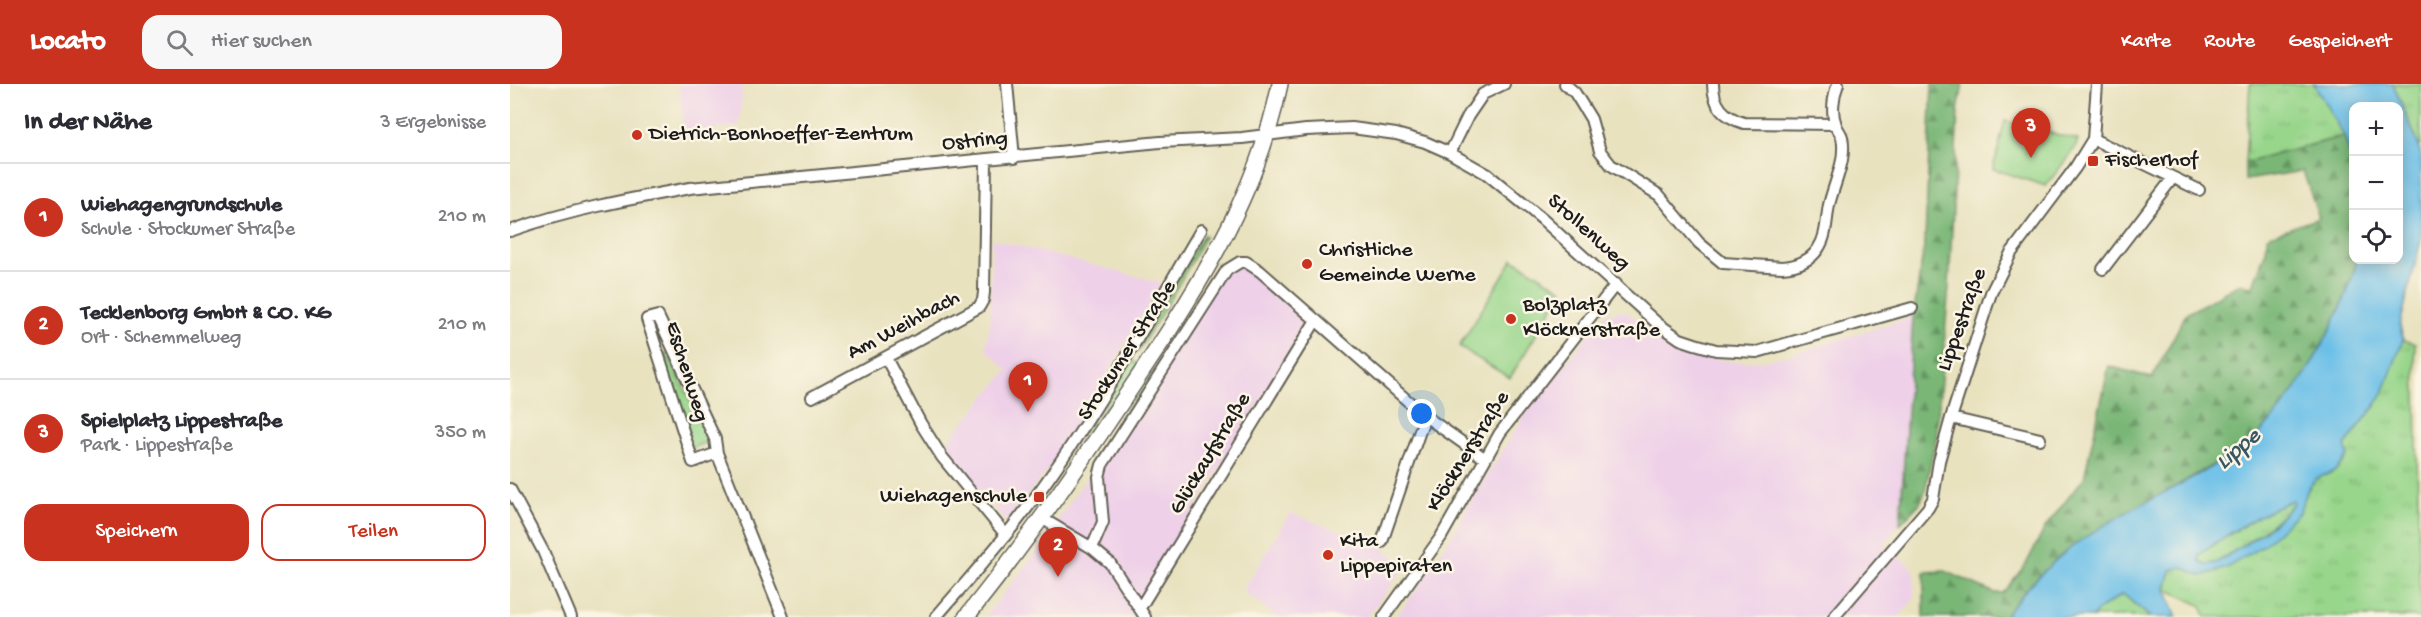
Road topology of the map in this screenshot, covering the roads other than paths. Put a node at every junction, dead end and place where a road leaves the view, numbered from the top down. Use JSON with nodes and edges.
{"nodes":[{"id":1,"x":1007,"y":84,"type":"edge"},
{"id":2,"x":1280,"y":84,"type":"edge"},
{"id":3,"x":1476,"y":84,"type":"edge"},
{"id":4,"x":1504,"y":84,"type":"edge"},
{"id":5,"x":1565,"y":84,"type":"edge"},
{"id":6,"x":1713,"y":84,"type":"edge"},
{"id":7,"x":1838,"y":84,"type":"edge"},
{"id":8,"x":2097,"y":84,"type":"edge"},
{"id":9,"x":1483,"y":94,"type":"junction"},
{"id":10,"x":1835,"y":124,"type":"junction"},
{"id":11,"x":1268,"y":134,"type":"junction"},
{"id":12,"x":2093,"y":139,"type":"junction"},
{"id":13,"x":1450,"y":153,"type":"junction"},
{"id":14,"x":1014,"y":158,"type":"junction"},
{"id":15,"x":986,"y":160,"type":"junction"},
{"id":16,"x":2172,"y":179,"type":"junction"},
{"id":17,"x":2199,"y":190,"type":"dead end"},
{"id":18,"x":1201,"y":230,"type":"dead end"},
{"id":19,"x":510,"y":231,"type":"edge"},
{"id":20,"x":2103,"y":269,"type":"dead end"},
{"id":21,"x":1616,"y":284,"type":"junction"},
{"id":22,"x":1912,"y":308,"type":"dead end"},
{"id":23,"x":1316,"y":320,"type":"junction"},
{"id":24,"x":886,"y":358,"type":"junction"},
{"id":25,"x":812,"y":397,"type":"dead end"},
{"id":26,"x":1425,"y":416,"type":"junction"},
{"id":27,"x":1951,"y":417,"type":"junction"},
{"id":28,"x":2040,"y":439,"type":"dead end"},
{"id":29,"x":717,"y":453,"type":"junction"},
{"id":30,"x":1484,"y":458,"type":"junction"},
{"id":31,"x":510,"y":489,"type":"edge"},
{"id":32,"x":1043,"y":519,"type":"junction"},
{"id":33,"x":1006,"y":535,"type":"junction"},
{"id":34,"x":1382,"y":542,"type":"dead end"},
{"id":35,"x":1092,"y":548,"type":"junction"},
{"id":36,"x":1143,"y":613,"type":"edge"},
{"id":37,"x":571,"y":617,"type":"edge"},
{"id":38,"x":783,"y":617,"type":"edge"},
{"id":39,"x":936,"y":617,"type":"edge"},
{"id":40,"x":966,"y":617,"type":"edge"},
{"id":41,"x":1384,"y":617,"type":"edge"},
{"id":42,"x":1834,"y":617,"type":"edge"}],
"edges":[{"from":1,"to":14,"type":"street"},
{"from":2,"to":11,"type":"main road","name":"Stockumer Straße"},
{"from":3,"to":9,"type":"street"},
{"from":4,"to":9,"type":"street"},
{"from":5,"to":10,"type":"street"},
{"from":6,"to":10,"type":"street"},
{"from":7,"to":10,"type":"street"},
{"from":8,"to":12,"type":"street","name":"Lippestraße"},
{"from":9,"to":13,"type":"street"},
{"from":11,"to":13,"type":"street","name":"Stollenweg"},
{"from":11,"to":14,"type":"street","name":"Ostring"},
{"from":11,"to":32,"type":"main road","name":"Stockumer Straße"},
{"from":12,"to":16,"type":"street"},
{"from":12,"to":27,"type":"street","name":"Lippestraße"},
{"from":13,"to":21,"type":"street","name":"Stollenweg"},
{"from":14,"to":15,"type":"street","name":"Ostring"},
{"from":15,"to":19,"type":"street","name":"Ostring"},
{"from":15,"to":24,"type":"street","name":"Am Weihbach"},
{"from":16,"to":17,"type":"street"},
{"from":16,"to":20,"type":"street"},
{"from":18,"to":33,"type":"street","name":"Stockumer Straße"},
{"from":21,"to":22,"type":"street","name":"Stollenweg"},
{"from":21,"to":30,"type":"street","name":"Klöcknerstraße"},
{"from":23,"to":26,"type":"street"},
{"from":23,"to":35,"type":"street","name":"Stockumer Straße"},
{"from":23,"to":36,"type":"street","name":"Glückaufstraße"},
{"from":24,"to":25,"type":"street","name":"Am Weihbach"},
{"from":24,"to":33,"type":"street"},
{"from":26,"to":30,"type":"street"},
{"from":26,"to":34,"type":"street"},
{"from":27,"to":28,"type":"street"},
{"from":27,"to":42,"type":"street","name":"Lippestraße"},
{"from":29,"to":29,"type":"street","name":"Eschenweg"},
{"from":29,"to":38,"type":"street","name":"Eschenweg"},
{"from":30,"to":41,"type":"street","name":"Klöcknerstraße"},
{"from":31,"to":37,"type":"street"},
{"from":32,"to":35,"type":"street"},
{"from":32,"to":40,"type":"main road","name":"Stockumer Straße"},
{"from":33,"to":39,"type":"street","name":"Stockumer Straße"},
{"from":35,"to":36,"type":"street"}]}
